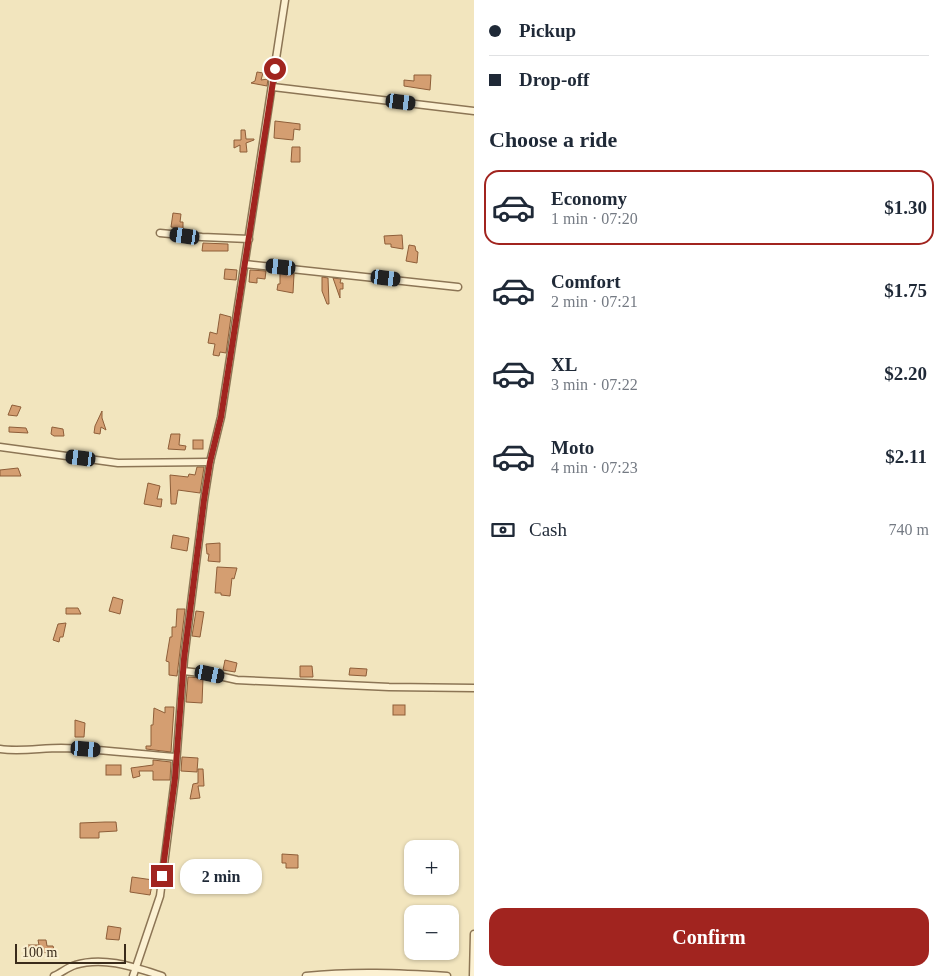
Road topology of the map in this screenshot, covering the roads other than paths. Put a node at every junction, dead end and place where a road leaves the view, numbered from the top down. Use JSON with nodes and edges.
{"nodes":[{"id":1,"x":285,"y":0,"type":"edge"},
{"id":2,"x":272,"y":87,"type":"junction"},
{"id":3,"x":474,"y":111,"type":"edge"},
{"id":4,"x":160,"y":232,"type":"dead end"},
{"id":5,"x":249,"y":239,"type":"junction"},
{"id":6,"x":245,"y":264,"type":"junction"},
{"id":7,"x":458,"y":287,"type":"dead end"},
{"id":8,"x":0,"y":447,"type":"edge"},
{"id":9,"x":210,"y":462,"type":"junction"},
{"id":10,"x":183,"y":671,"type":"junction"},
{"id":11,"x":474,"y":688,"type":"edge"},
{"id":12,"x":0,"y":749,"type":"edge"},
{"id":13,"x":176,"y":757,"type":"junction"},
{"id":14,"x":474,"y":934,"type":"edge"},
{"id":15,"x":136,"y":967,"type":"junction"},
{"id":16,"x":54,"y":976,"type":"edge"},
{"id":17,"x":133,"y":976,"type":"edge"},
{"id":18,"x":162,"y":976,"type":"edge"},
{"id":19,"x":306,"y":976,"type":"edge"},
{"id":20,"x":447,"y":976,"type":"edge"},
{"id":21,"x":472,"y":976,"type":"edge"}],
"edges":[{"from":1,"to":2,"type":"street"},
{"from":2,"to":3,"type":"street"},
{"from":2,"to":5,"type":"street"},
{"from":4,"to":5,"type":"street"},
{"from":5,"to":6,"type":"street"},
{"from":6,"to":7,"type":"street"},
{"from":6,"to":9,"type":"street"},
{"from":8,"to":9,"type":"street"},
{"from":9,"to":10,"type":"street"},
{"from":10,"to":11,"type":"street"},
{"from":10,"to":13,"type":"street"},
{"from":12,"to":13,"type":"street"},
{"from":13,"to":15,"type":"street"},
{"from":14,"to":21,"type":"street"},
{"from":15,"to":16,"type":"street"},
{"from":15,"to":17,"type":"street"},
{"from":15,"to":18,"type":"street"},
{"from":19,"to":20,"type":"street"}]}
